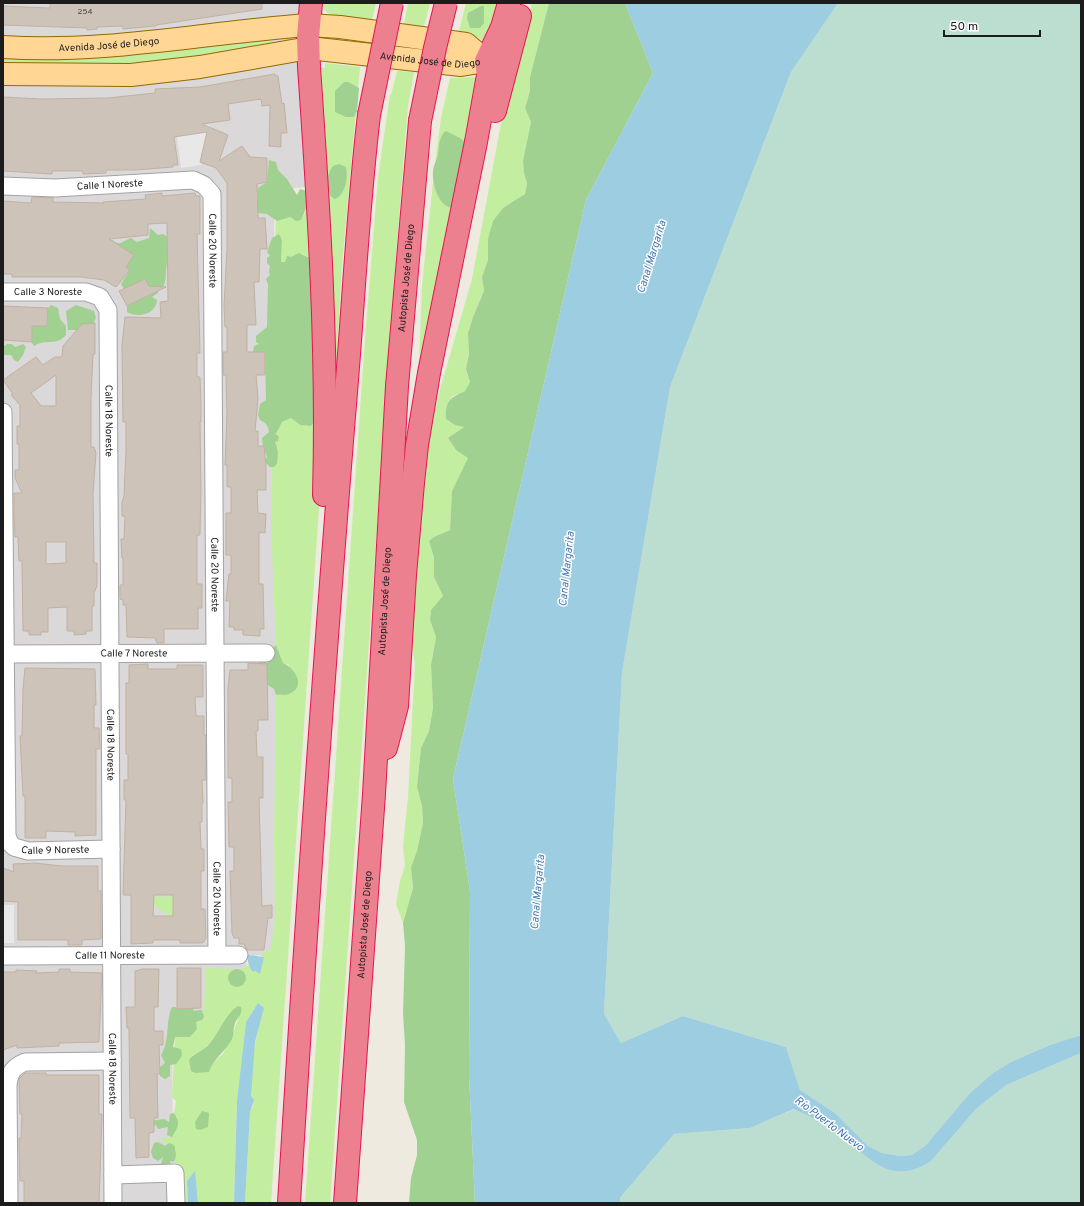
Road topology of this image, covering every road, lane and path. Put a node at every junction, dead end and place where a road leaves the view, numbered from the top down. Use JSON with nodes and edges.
{"nodes":[{"id":1,"x":310,"y":3,"type":"edge"},
{"id":2,"x":392,"y":3,"type":"edge"},
{"id":3,"x":446,"y":3,"type":"edge"},
{"id":4,"x":509,"y":3,"type":"edge"},
{"id":5,"x":524,"y":3,"type":"edge"},
{"id":6,"x":309,"y":25,"type":"junction"},
{"id":7,"x":3,"y":47,"type":"edge"},
{"id":8,"x":309,"y":48,"type":"junction"},
{"id":9,"x":486,"y":61,"type":"junction"},
{"id":10,"x":3,"y":74,"type":"edge"},
{"id":11,"x":3,"y":186,"type":"edge"},
{"id":12,"x":212,"y":194,"type":"joint"},
{"id":13,"x":3,"y":292,"type":"edge"},
{"id":14,"x":92,"y":294,"type":"joint"},
{"id":15,"x":4,"y":414,"type":"edge"},
{"id":16,"x":414,"y":483,"type":"junction"},
{"id":17,"x":326,"y":643,"type":"junction"},
{"id":18,"x":111,"y":653,"type":"junction"},
{"id":19,"x":216,"y":653,"type":"junction"},
{"id":20,"x":266,"y":653,"type":"dead end"},
{"id":21,"x":4,"y":654,"type":"edge"},
{"id":22,"x":374,"y":794,"type":"junction"},
{"id":23,"x":111,"y":849,"type":"junction"},
{"id":24,"x":217,"y":954,"type":"junction"},
{"id":25,"x":239,"y":955,"type":"dead end"},
{"id":26,"x":3,"y":956,"type":"edge"},
{"id":27,"x":112,"y":956,"type":"junction"},
{"id":28,"x":112,"y":1061,"type":"junction"},
{"id":29,"x":113,"y":1175,"type":"junction"},
{"id":30,"x":9,"y":1203,"type":"edge"},
{"id":31,"x":113,"y":1203,"type":"edge"},
{"id":32,"x":176,"y":1203,"type":"edge"},
{"id":33,"x":289,"y":1203,"type":"edge"},
{"id":34,"x":345,"y":1203,"type":"edge"}],
"edges":[{"from":1,"to":6,"type":"highway"},
{"from":2,"to":17,"type":"highway","bridge":true},
{"from":3,"to":22,"type":"highway","name":"Autopista José de Diego","bridge":true},
{"from":4,"to":9,"type":"highway"},
{"from":5,"to":16,"type":"highway"},
{"from":6,"to":7,"type":"main road","name":"Avenida José de Diego"},
{"from":6,"to":8,"type":"highway"},
{"from":6,"to":9,"type":"main road","name":"Avenida José de Diego"},
{"from":8,"to":9,"type":"main road","name":"Avenida José de Diego"},
{"from":8,"to":10,"type":"main road","name":"Avenida José de Diego"},
{"from":8,"to":17,"type":"highway"},
{"from":9,"to":16,"type":"highway"},
{"from":11,"to":12,"type":"street","name":"Calle 1 Noreste"},
{"from":12,"to":19,"type":"street","name":"Calle 20 Noreste"},
{"from":13,"to":14,"type":"street","name":"Calle 3 Noreste"},
{"from":14,"to":18,"type":"street","name":"Calle 18 Noreste"},
{"from":15,"to":21,"type":"street"},
{"from":16,"to":22,"type":"highway"},
{"from":17,"to":33,"type":"highway"},
{"from":18,"to":19,"type":"street","name":"Calle 7 Noreste"},
{"from":18,"to":21,"type":"street","name":"Calle 7 Noreste"},
{"from":18,"to":23,"type":"street","name":"Calle 18 Noreste"},
{"from":19,"to":20,"type":"street","name":"Calle 7 Noreste"},
{"from":19,"to":24,"type":"street","name":"Calle 20 Noreste"},
{"from":21,"to":23,"type":"street","name":"Calle 9 Noreste"},
{"from":22,"to":34,"type":"highway","name":"Autopista José de Diego"},
{"from":23,"to":27,"type":"street","name":"Calle 18 Noreste"},
{"from":24,"to":25,"type":"street","name":"Calle 11 Noreste"},
{"from":24,"to":27,"type":"street","name":"Calle 11 Noreste"},
{"from":26,"to":27,"type":"street","name":"Calle 11 Noreste"},
{"from":27,"to":28,"type":"street","name":"Calle 18 Noreste"},
{"from":28,"to":29,"type":"street","name":"Calle 18 Noreste"},
{"from":28,"to":30,"type":"street"},
{"from":29,"to":31,"type":"street","name":"Calle 18 Noreste"},
{"from":29,"to":32,"type":"street"}]}
